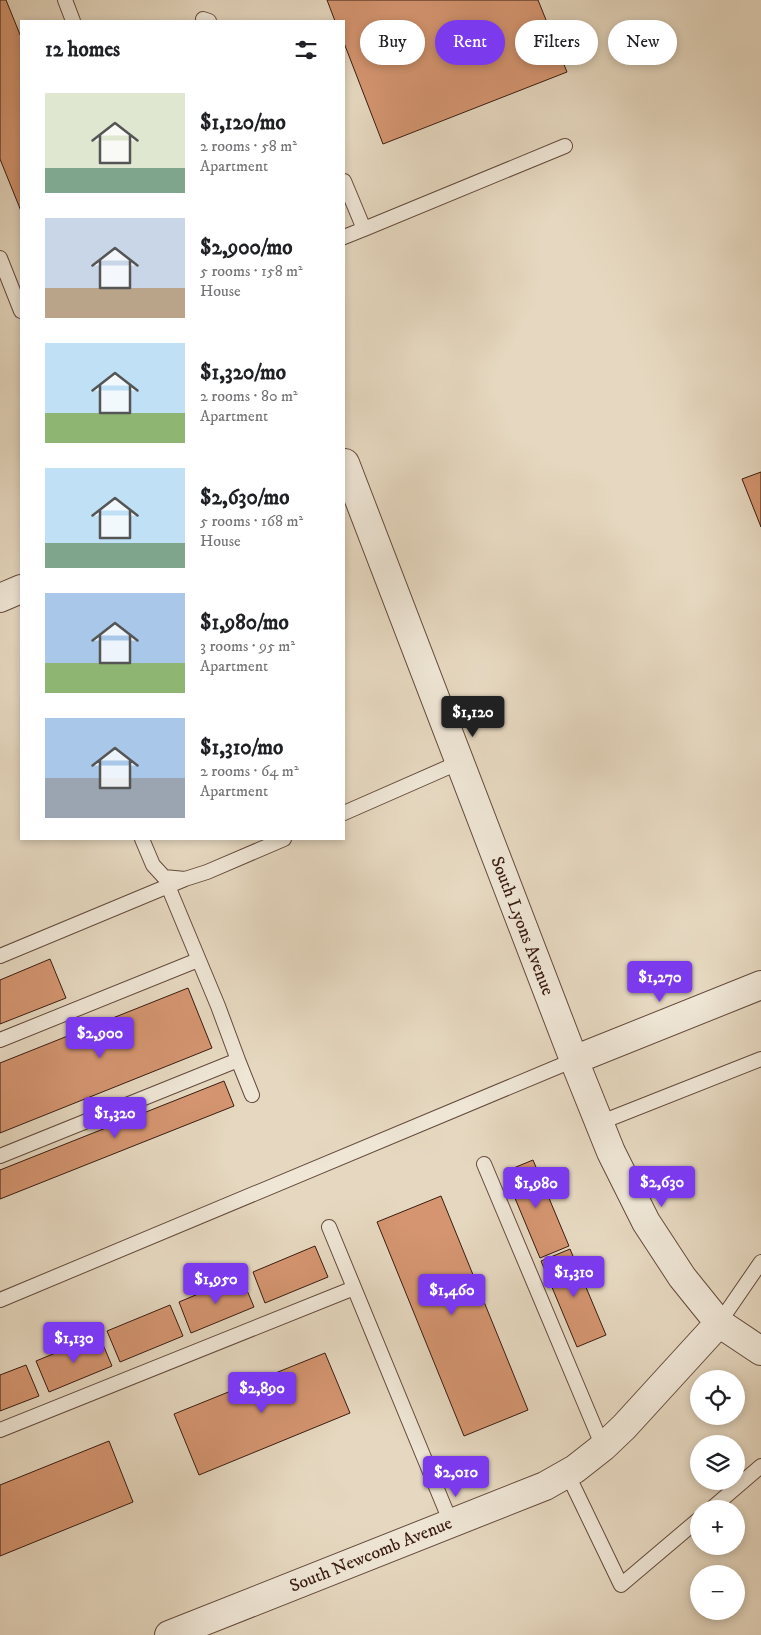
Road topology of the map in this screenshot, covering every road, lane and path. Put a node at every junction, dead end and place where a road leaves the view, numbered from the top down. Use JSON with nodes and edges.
{"nodes":[{"id":1,"x":64,"y":0,"type":"edge"},
{"id":2,"x":73,"y":20,"type":"edge"},
{"id":3,"x":565,"y":146,"type":"dead end"},
{"id":4,"x":345,"y":183,"type":"edge"},
{"id":5,"x":364,"y":228,"type":"junction"},
{"id":6,"x":345,"y":237,"type":"edge"},
{"id":7,"x":0,"y":258,"type":"edge"},
{"id":8,"x":20,"y":308,"type":"edge"},
{"id":9,"x":345,"y":465,"type":"edge"},
{"id":10,"x":20,"y":589,"type":"edge"},
{"id":11,"x":0,"y":598,"type":"edge"},
{"id":12,"x":460,"y":762,"type":"junction"},
{"id":13,"x":345,"y":813,"type":"edge"},
{"id":14,"x":142,"y":840,"type":"edge"},
{"id":15,"x":282,"y":840,"type":"edge"},
{"id":16,"x":185,"y":879,"type":"junction"},
{"id":17,"x":168,"y":886,"type":"junction"},
{"id":18,"x":0,"y":956,"type":"edge"},
{"id":19,"x":198,"y":960,"type":"junction"},
{"id":20,"x":761,"y":986,"type":"edge"},
{"id":21,"x":0,"y":1040,"type":"edge"},
{"id":22,"x":761,"y":1058,"type":"edge"},
{"id":23,"x":238,"y":1060,"type":"junction"},
{"id":24,"x":574,"y":1060,"type":"junction"},
{"id":25,"x":252,"y":1095,"type":"dead end"},
{"id":26,"x":599,"y":1123,"type":"junction"},
{"id":27,"x":0,"y":1156,"type":"edge"},
{"id":28,"x":484,"y":1164,"type":"dead end"},
{"id":29,"x":329,"y":1227,"type":"dead end"},
{"id":30,"x":761,"y":1262,"type":"edge"},
{"id":31,"x":354,"y":1288,"type":"junction"},
{"id":32,"x":0,"y":1300,"type":"edge"},
{"id":33,"x":719,"y":1323,"type":"junction"},
{"id":34,"x":761,"y":1351,"type":"edge"},
{"id":35,"x":0,"y":1430,"type":"edge"},
{"id":36,"x":603,"y":1448,"type":"junction"},
{"id":37,"x":761,"y":1466,"type":"edge"},
{"id":38,"x":567,"y":1473,"type":"junction"},
{"id":39,"x":721,"y":1500,"type":"edge"},
{"id":40,"x":451,"y":1523,"type":"junction"},
{"id":41,"x":690,"y":1527,"type":"edge"},
{"id":42,"x":169,"y":1635,"type":"edge"}],
"edges":[{"from":1,"to":2,"type":"lane"},
{"from":3,"to":5,"type":"lane"},
{"from":4,"to":5,"type":"lane"},
{"from":5,"to":6,"type":"lane"},
{"from":7,"to":8,"type":"lane"},
{"from":9,"to":12,"type":"street","name":"South Lyons Avenue"},
{"from":10,"to":11,"type":"street"},
{"from":12,"to":13,"type":"lane"},
{"from":12,"to":24,"type":"street","name":"South Lyons Avenue"},
{"from":14,"to":16,"type":"lane"},
{"from":15,"to":16,"type":"lane"},
{"from":16,"to":17,"type":"lane"},
{"from":17,"to":18,"type":"lane"},
{"from":17,"to":19,"type":"lane"},
{"from":19,"to":21,"type":"lane"},
{"from":19,"to":23,"type":"lane"},
{"from":20,"to":24,"type":"street"},
{"from":22,"to":26,"type":"lane"},
{"from":23,"to":25,"type":"lane"},
{"from":23,"to":27,"type":"lane"},
{"from":24,"to":26,"type":"street","name":"South Lyons Avenue"},
{"from":24,"to":32,"type":"lane"},
{"from":26,"to":33,"type":"street","name":"South Lyons Avenue"},
{"from":28,"to":36,"type":"lane"},
{"from":29,"to":31,"type":"lane"},
{"from":30,"to":33,"type":"lane"},
{"from":31,"to":35,"type":"lane"},
{"from":31,"to":40,"type":"lane"},
{"from":33,"to":34,"type":"street","name":"South Lyons Avenue"},
{"from":33,"to":36,"type":"street","name":"South Newcomb Avenue"},
{"from":36,"to":38,"type":"street","name":"South Newcomb Avenue"},
{"from":37,"to":39,"type":"lane"},
{"from":38,"to":40,"type":"street","name":"South Newcomb Avenue"},
{"from":38,"to":41,"type":"lane"},
{"from":40,"to":42,"type":"street","name":"South Newcomb Avenue"}]}
